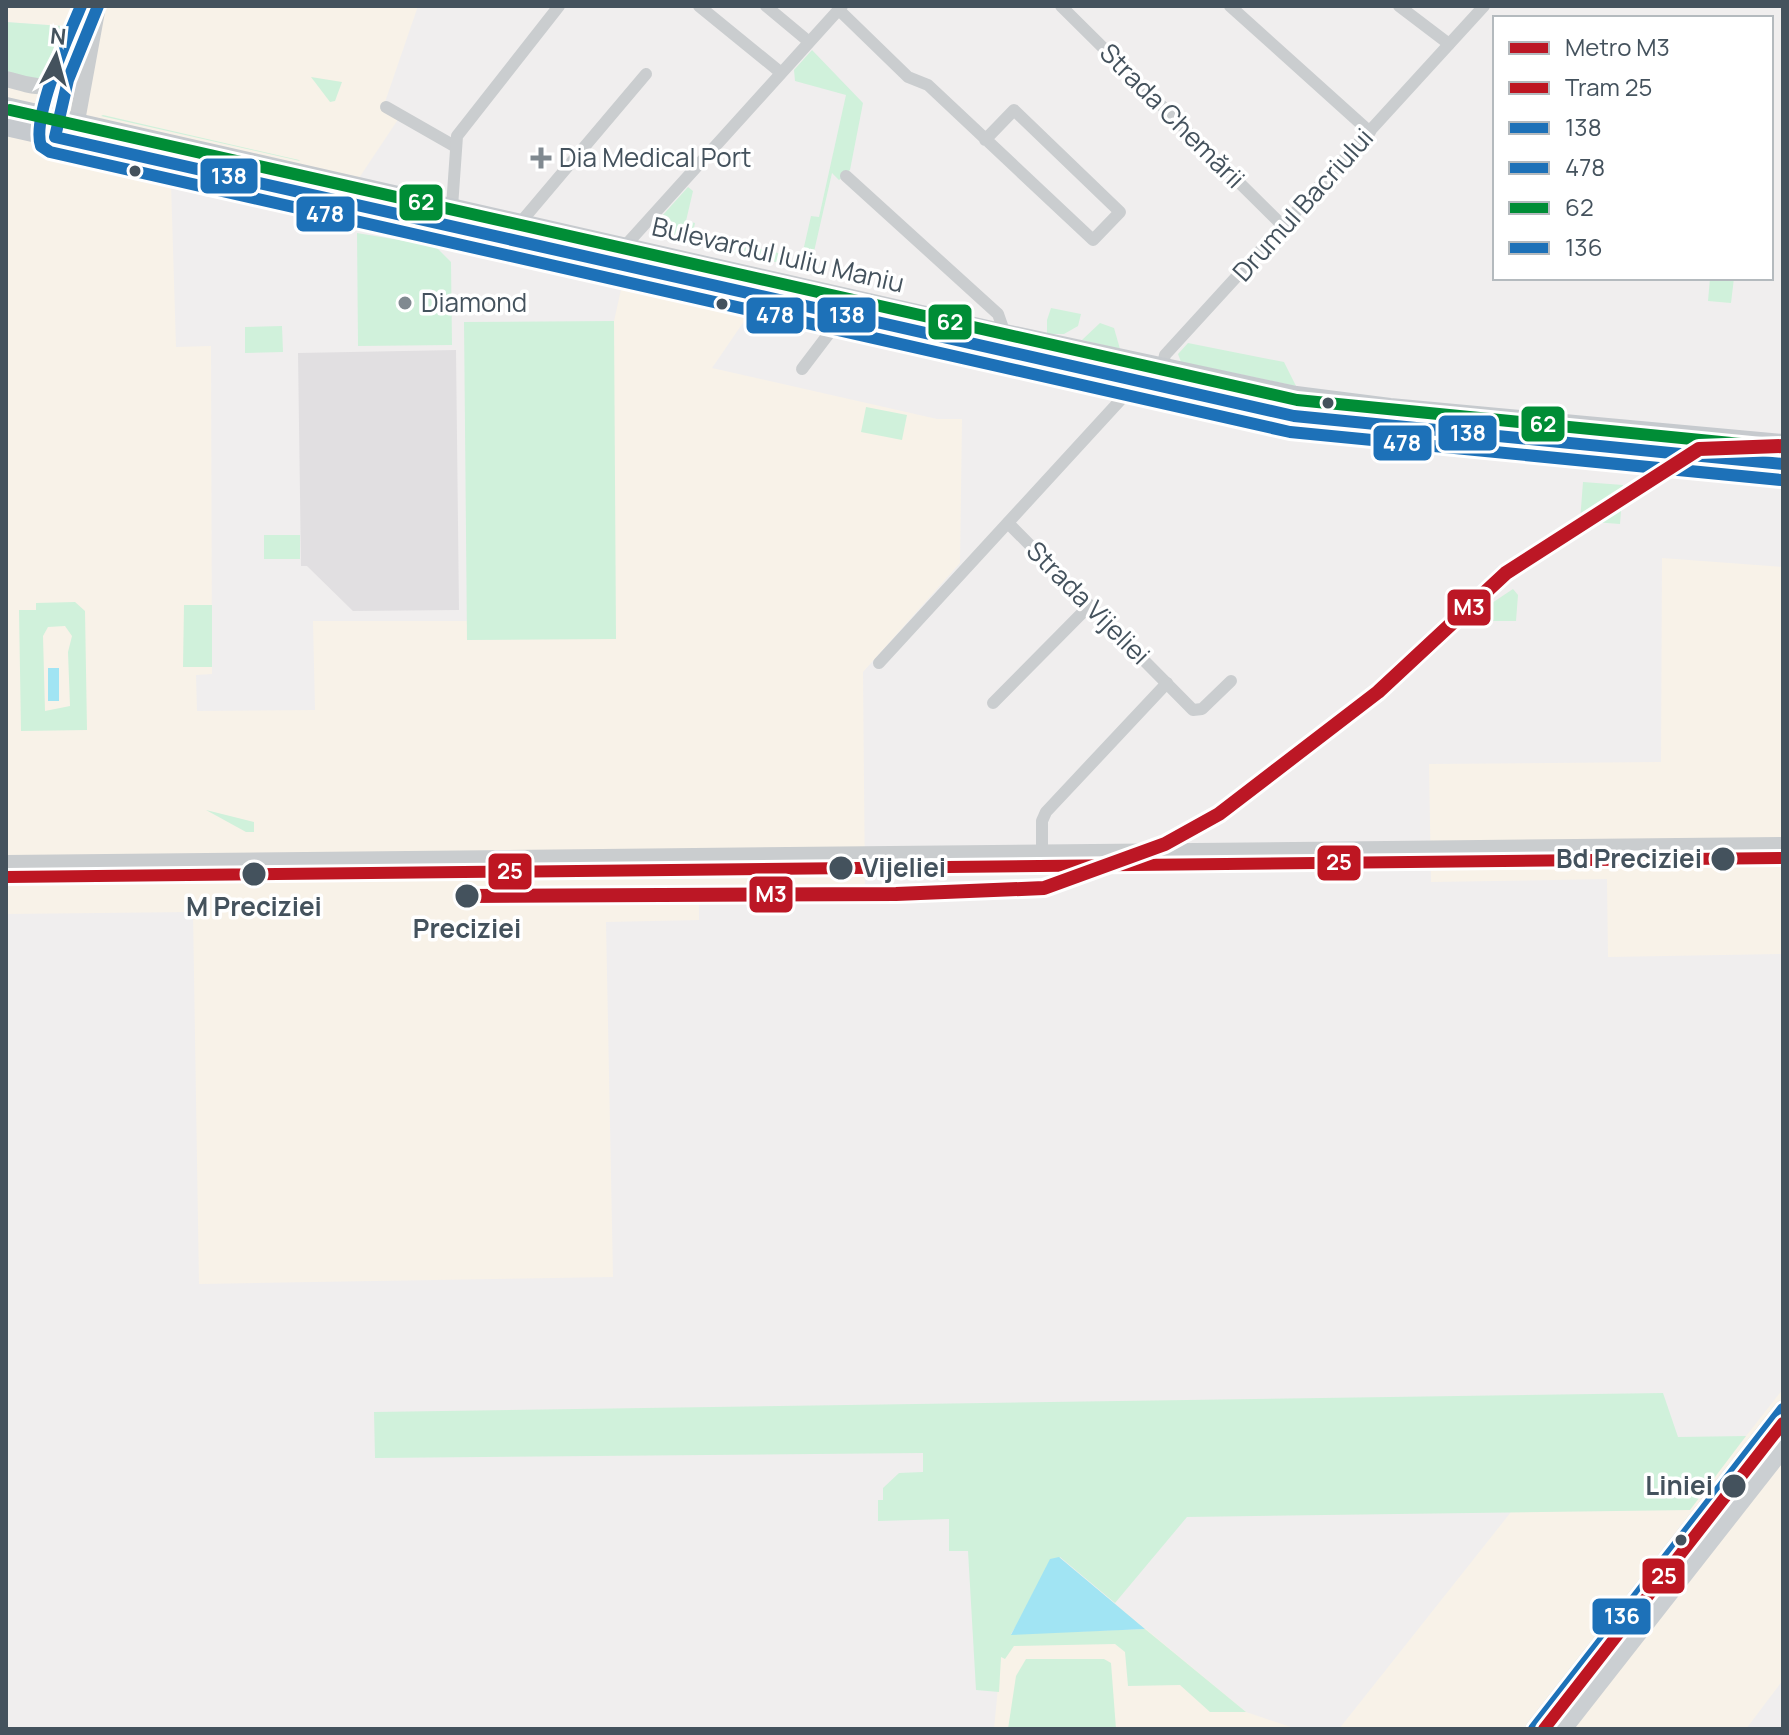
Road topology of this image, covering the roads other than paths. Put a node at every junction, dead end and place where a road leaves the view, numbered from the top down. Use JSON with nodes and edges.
{"nodes":[{"id":1,"x":559,"y":6,"type":"edge"},
{"id":2,"x":699,"y":6,"type":"edge"},
{"id":3,"x":766,"y":6,"type":"edge"},
{"id":4,"x":1061,"y":6,"type":"edge"},
{"id":5,"x":1230,"y":6,"type":"edge"},
{"id":6,"x":1399,"y":6,"type":"edge"},
{"id":7,"x":1484,"y":6,"type":"edge"},
{"id":8,"x":98,"y":9,"type":"edge"},
{"id":9,"x":834,"y":9,"type":"edge"},
{"id":10,"x":808,"y":41,"type":"junction"},
{"id":11,"x":1449,"y":44,"type":"junction"},
{"id":12,"x":74,"y":64,"type":"junction"},
{"id":13,"x":780,"y":72,"type":"junction"},
{"id":14,"x":646,"y":74,"type":"dead end"},
{"id":15,"x":6,"y":79,"type":"edge"},
{"id":16,"x":6,"y":107,"type":"edge"},
{"id":17,"x":386,"y":107,"type":"dead end"},
{"id":18,"x":6,"y":126,"type":"edge"},
{"id":19,"x":66,"y":130,"type":"junction"},
{"id":20,"x":1370,"y":132,"type":"junction"},
{"id":21,"x":985,"y":140,"type":"junction"},
{"id":22,"x":456,"y":147,"type":"junction"},
{"id":23,"x":846,"y":176,"type":"dead end"},
{"id":24,"x":362,"y":196,"type":"junction"},
{"id":25,"x":452,"y":207,"type":"junction"},
{"id":26,"x":520,"y":223,"type":"junction"},
{"id":27,"x":1284,"y":227,"type":"junction"},
{"id":28,"x":625,"y":246,"type":"junction"},
{"id":29,"x":671,"y":266,"type":"junction"},
{"id":30,"x":843,"y":315,"type":"junction"},
{"id":31,"x":1002,"y":343,"type":"junction"},
{"id":32,"x":802,"y":369,"type":"dead end"},
{"id":33,"x":1160,"y":378,"type":"junction"},
{"id":34,"x":1137,"y":382,"type":"junction"},
{"id":35,"x":1783,"y":444,"type":"edge"},
{"id":36,"x":1783,"y":464,"type":"edge"},
{"id":37,"x":1008,"y":523,"type":"junction"},
{"id":38,"x":1090,"y":605,"type":"junction"},
{"id":39,"x":879,"y":663,"type":"dead end"},
{"id":40,"x":1231,"y":681,"type":"dead end"},
{"id":41,"x":1167,"y":683,"type":"junction"},
{"id":42,"x":993,"y":703,"type":"dead end"},
{"id":43,"x":1783,"y":845,"type":"edge"},
{"id":44,"x":1042,"y":852,"type":"junction"},
{"id":45,"x":6,"y":863,"type":"edge"},
{"id":46,"x":1782,"y":1413,"type":"edge"},
{"id":47,"x":1783,"y":1448,"type":"edge"},
{"id":48,"x":1597,"y":1648,"type":"junction"},
{"id":49,"x":1615,"y":1662,"type":"junction"},
{"id":50,"x":1534,"y":1729,"type":"edge"},
{"id":51,"x":1563,"y":1729,"type":"edge"}],
"edges":[{"from":1,"to":22,"type":"street"},
{"from":2,"to":13,"type":"street"},
{"from":3,"to":10,"type":"street"},
{"from":4,"to":27,"type":"street","name":"Strada Chemării"},
{"from":5,"to":20,"type":"street"},
{"from":6,"to":11,"type":"street"},
{"from":7,"to":11,"type":"street","name":"Drumul Bacriului"},
{"from":8,"to":12,"type":"street"},
{"from":8,"to":19,"type":"street"},
{"from":9,"to":10,"type":"street"},
{"from":9,"to":21,"type":"street"},
{"from":10,"to":13,"type":"street"},
{"from":11,"to":20,"type":"street","name":"Drumul Bacriului"},
{"from":12,"to":15,"type":"street"},
{"from":12,"to":19,"type":"street"},
{"from":13,"to":28,"type":"street"},
{"from":14,"to":26,"type":"street"},
{"from":16,"to":19,"type":"main road","name":"Bulevardul Iuliu Maniu"},
{"from":17,"to":22,"type":"street"},
{"from":18,"to":19,"type":"main road","name":"Bulevardul Iuliu Maniu"},
{"from":19,"to":24,"type":"main road","name":"Bulevardul Iuliu Maniu"},
{"from":20,"to":27,"type":"street","name":"Drumul Bacriului"},
{"from":21,"to":21,"type":"street"},
{"from":22,"to":25,"type":"street"},
{"from":23,"to":31,"type":"street"},
{"from":24,"to":25,"type":"main road","name":"Bulevardul Iuliu Maniu"},
{"from":24,"to":29,"type":"main road","name":"Bulevardul Iuliu Maniu"},
{"from":25,"to":26,"type":"main road","name":"Bulevardul Iuliu Maniu"},
{"from":26,"to":28,"type":"main road","name":"Bulevardul Iuliu Maniu"},
{"from":27,"to":33,"type":"street","name":"Drumul Bacriului"},
{"from":28,"to":29,"type":"main road","name":"Bulevardul Iuliu Maniu"},
{"from":29,"to":30,"type":"main road","name":"Bulevardul Iuliu Maniu"},
{"from":29,"to":31,"type":"main road","name":"Bulevardul Iuliu Maniu"},
{"from":30,"to":31,"type":"main road","name":"Bulevardul Iuliu Maniu"},
{"from":30,"to":32,"type":"street"},
{"from":31,"to":33,"type":"main road","name":"Bulevardul Iuliu Maniu"},
{"from":31,"to":34,"type":"main road","name":"Bulevardul Iuliu Maniu"},
{"from":33,"to":34,"type":"main road","name":"Bulevardul Iuliu Maniu"},
{"from":33,"to":35,"type":"main road","name":"Bulevardul Iuliu Maniu"},
{"from":33,"to":36,"type":"main road","name":"Bulevardul Iuliu Maniu"},
{"from":34,"to":37,"type":"street","name":"Strada Vijeliei"},
{"from":37,"to":38,"type":"street","name":"Strada Vijeliei"},
{"from":37,"to":39,"type":"street","name":"Strada Vijeliei"},
{"from":38,"to":41,"type":"street","name":"Strada Vijeliei"},
{"from":38,"to":42,"type":"street"},
{"from":40,"to":41,"type":"street","name":"Strada Vijeliei"},
{"from":41,"to":44,"type":"street"},
{"from":43,"to":44,"type":"street"},
{"from":44,"to":45,"type":"street"},
{"from":46,"to":48,"type":"main road"},
{"from":47,"to":49,"type":"main road"},
{"from":48,"to":49,"type":"main road"},
{"from":48,"to":50,"type":"main road"},
{"from":49,"to":51,"type":"main road"}]}
